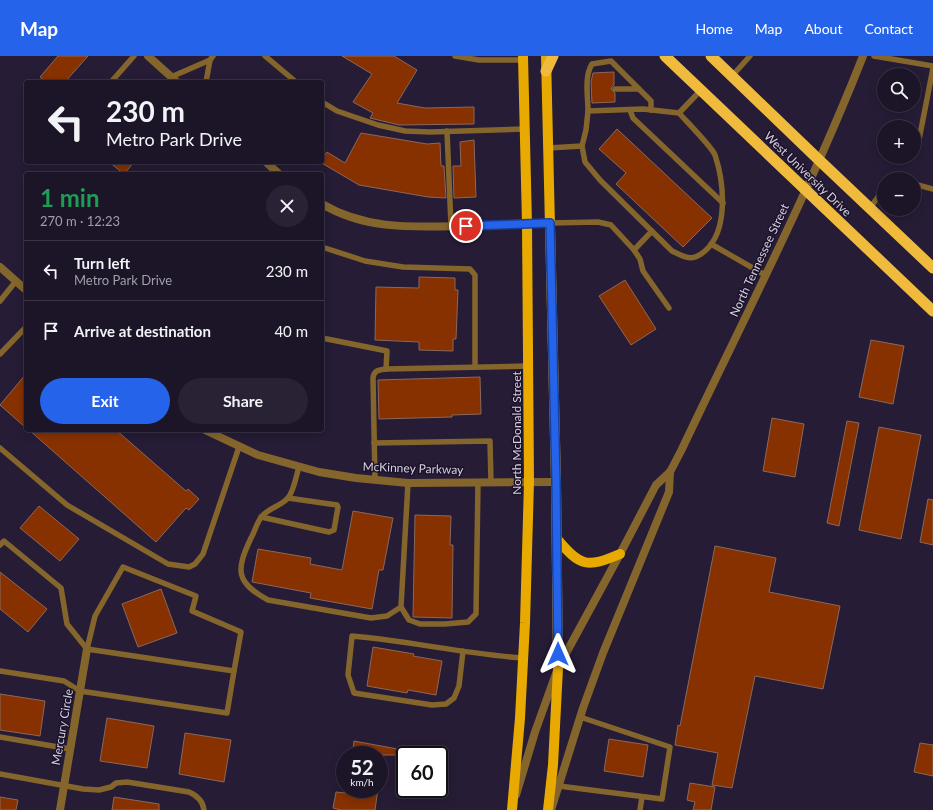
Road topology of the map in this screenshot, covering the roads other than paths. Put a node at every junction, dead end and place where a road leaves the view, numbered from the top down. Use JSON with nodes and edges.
{"nodes":[{"id":1,"x":134,"y":56,"type":"edge"},
{"id":2,"x":148,"y":56,"type":"edge"},
{"id":3,"x":265,"y":56,"type":"edge"},
{"id":4,"x":455,"y":56,"type":"edge"},
{"id":5,"x":546,"y":56,"type":"edge"},
{"id":6,"x":553,"y":56,"type":"edge"},
{"id":7,"x":711,"y":56,"type":"edge"},
{"id":8,"x":750,"y":56,"type":"edge"},
{"id":9,"x":863,"y":56,"type":"edge"},
{"id":10,"x":874,"y":56,"type":"edge"},
{"id":11,"x":212,"y":58,"type":"edge"},
{"id":12,"x":523,"y":58,"type":"edge"},
{"id":13,"x":666,"y":58,"type":"edge"},
{"id":14,"x":933,"y":67,"type":"edge"},
{"id":15,"x":546,"y":71,"type":"junction"},
{"id":16,"x":732,"y":76,"type":"junction"},
{"id":17,"x":113,"y":80,"type":"edge"},
{"id":18,"x":174,"y":80,"type":"edge"},
{"id":19,"x":206,"y":80,"type":"edge"},
{"id":20,"x":294,"y":80,"type":"edge"},
{"id":21,"x":614,"y":89,"type":"dead end"},
{"id":22,"x":639,"y":89,"type":"junction"},
{"id":23,"x":701,"y":90,"type":"junction"},
{"id":24,"x":324,"y":103,"type":"edge"},
{"id":25,"x":630,"y":110,"type":"junction"},
{"id":26,"x":651,"y":110,"type":"junction"},
{"id":27,"x":588,"y":111,"type":"junction"},
{"id":28,"x":679,"y":113,"type":"junction"},
{"id":29,"x":525,"y":129,"type":"junction"},
{"id":30,"x":921,"y":129,"type":"edge"},
{"id":31,"x":447,"y":131,"type":"junction"},
{"id":32,"x":582,"y":146,"type":"junction"},
{"id":33,"x":548,"y":148,"type":"junction"},
{"id":34,"x":819,"y":160,"type":"junction"},
{"id":35,"x":268,"y":164,"type":"edge"},
{"id":36,"x":277,"y":172,"type":"edge"},
{"id":37,"x":921,"y":186,"type":"edge"},
{"id":38,"x":933,"y":189,"type":"edge"},
{"id":39,"x":805,"y":190,"type":"junction"},
{"id":40,"x":877,"y":198,"type":"edge"},
{"id":41,"x":723,"y":203,"type":"junction"},
{"id":42,"x":324,"y":205,"type":"edge"},
{"id":43,"x":870,"y":208,"type":"junction"},
{"id":44,"x":550,"y":223,"type":"junction"},
{"id":45,"x":527,"y":224,"type":"junction"},
{"id":46,"x":451,"y":226,"type":"junction"},
{"id":47,"x":652,"y":231,"type":"junction"},
{"id":48,"x":711,"y":244,"type":"junction"},
{"id":49,"x":324,"y":248,"type":"edge"},
{"id":50,"x":634,"y":250,"type":"junction"},
{"id":51,"x":0,"y":266,"type":"edge"},
{"id":52,"x":933,"y":268,"type":"edge"},
{"id":53,"x":765,"y":275,"type":"junction"},
{"id":54,"x":16,"y":281,"type":"junction"},
{"id":55,"x":24,"y":288,"type":"edge"},
{"id":56,"x":0,"y":301,"type":"edge"},
{"id":57,"x":669,"y":308,"type":"dead end"},
{"id":58,"x":933,"y":311,"type":"edge"},
{"id":59,"x":24,"y":329,"type":"edge"},
{"id":60,"x":324,"y":338,"type":"edge"},
{"id":61,"x":0,"y":354,"type":"edge"},
{"id":62,"x":528,"y":366,"type":"junction"},
{"id":63,"x":475,"y":367,"type":"junction"},
{"id":64,"x":386,"y":369,"type":"junction"},
{"id":65,"x":209,"y":432,"type":"edge"},
{"id":66,"x":374,"y":443,"type":"junction"},
{"id":67,"x":239,"y":447,"type":"junction"},
{"id":68,"x":0,"y":448,"type":"edge"},
{"id":69,"x":299,"y":467,"type":"junction"},
{"id":70,"x":670,"y":472,"type":"junction"},
{"id":71,"x":375,"y":480,"type":"junction"},
{"id":72,"x":478,"y":482,"type":"junction"},
{"id":73,"x":491,"y":482,"type":"junction"},
{"id":74,"x":529,"y":482,"type":"junction"},
{"id":75,"x":556,"y":482,"type":"junction"},
{"id":76,"x":408,"y":483,"type":"junction"},
{"id":77,"x":288,"y":498,"type":"junction"},
{"id":78,"x":262,"y":517,"type":"junction"},
{"id":79,"x":557,"y":539,"type":"junction"},
{"id":80,"x":0,"y":545,"type":"edge"},
{"id":81,"x":620,"y":554,"type":"junction"},
{"id":82,"x":401,"y":606,"type":"junction"},
{"id":83,"x":87,"y":649,"type":"junction"},
{"id":84,"x":462,"y":651,"type":"junction"},
{"id":85,"x":523,"y":658,"type":"junction"},
{"id":86,"x":558,"y":668,"type":"junction"},
{"id":87,"x":0,"y":671,"type":"edge"},
{"id":88,"x":234,"y":671,"type":"junction"},
{"id":89,"x":80,"y":691,"type":"junction"},
{"id":90,"x":580,"y":717,"type":"junction"},
{"id":91,"x":0,"y":737,"type":"edge"},
{"id":92,"x":70,"y":749,"type":"junction"},
{"id":93,"x":0,"y":774,"type":"edge"},
{"id":94,"x":64,"y":785,"type":"junction"},
{"id":95,"x":559,"y":786,"type":"junction"},
{"id":96,"x":642,"y":797,"type":"junction"},
{"id":97,"x":512,"y":809,"type":"edge"},
{"id":98,"x":60,"y":810,"type":"edge"},
{"id":99,"x":204,"y":810,"type":"edge"},
{"id":100,"x":549,"y":810,"type":"edge"},
{"id":101,"x":640,"y":810,"type":"edge"}],
"edges":[{"from":1,"to":17,"type":"lane"},
{"from":2,"to":18,"type":"street"},
{"from":3,"to":20,"type":"lane"},
{"from":4,"to":12,"type":"lane"},
{"from":5,"to":15,"type":"main road"},
{"from":6,"to":15,"type":"highway"},
{"from":7,"to":16,"type":"highway","name":"West University Drive"},
{"from":8,"to":16,"type":"lane"},
{"from":9,"to":34,"type":"street","name":"North Tennessee Street"},
{"from":10,"to":14,"type":"lane"},
{"from":11,"to":18,"type":"lane"},
{"from":11,"to":19,"type":"lane"},
{"from":12,"to":29,"type":"main road","name":"North McDonald Street"},
{"from":13,"to":23,"type":"highway","name":"West University Drive"},
{"from":14,"to":30,"type":"lane"},
{"from":15,"to":33,"type":"main road"},
{"from":16,"to":34,"type":"highway","name":"West University Drive"},
{"from":21,"to":22,"type":"lane"},
{"from":22,"to":26,"type":"lane"},
{"from":22,"to":27,"type":"lane"},
{"from":23,"to":28,"type":"lane"},
{"from":23,"to":39,"type":"highway","name":"West University Drive"},
{"from":24,"to":31,"type":"lane"},
{"from":25,"to":26,"type":"lane"},
{"from":25,"to":27,"type":"lane"},
{"from":25,"to":41,"type":"lane"},
{"from":26,"to":28,"type":"lane"},
{"from":27,"to":32,"type":"lane"},
{"from":28,"to":41,"type":"lane"},
{"from":29,"to":31,"type":"lane"},
{"from":29,"to":45,"type":"main road","name":"North McDonald Street"},
{"from":31,"to":46,"type":"lane"},
{"from":32,"to":33,"type":"lane"},
{"from":32,"to":47,"type":"lane"},
{"from":33,"to":44,"type":"main road"},
{"from":34,"to":39,"type":"street","name":"North Tennessee Street"},
{"from":34,"to":43,"type":"highway","name":"West University Drive"},
{"from":35,"to":36,"type":"street"},
{"from":37,"to":38,"type":"lane"},
{"from":39,"to":53,"type":"street","name":"North Tennessee Street"},
{"from":39,"to":58,"type":"highway","name":"West University Drive"},
{"from":40,"to":43,"type":"lane"},
{"from":41,"to":48,"type":"lane"},
{"from":42,"to":46,"type":"street"},
{"from":43,"to":52,"type":"highway","name":"West University Drive"},
{"from":44,"to":45,"type":"street"},
{"from":44,"to":50,"type":"lane"},
{"from":44,"to":75,"type":"main road"},
{"from":45,"to":46,"type":"street"},
{"from":45,"to":62,"type":"main road","name":"North McDonald Street"},
{"from":47,"to":48,"type":"lane"},
{"from":47,"to":50,"type":"lane"},
{"from":48,"to":53,"type":"lane"},
{"from":49,"to":63,"type":"lane"},
{"from":50,"to":57,"type":"lane"},
{"from":51,"to":54,"type":"street"},
{"from":53,"to":70,"type":"street","name":"North Tennessee Street"},
{"from":54,"to":55,"type":"street"},
{"from":54,"to":56,"type":"lane"},
{"from":59,"to":61,"type":"lane"},
{"from":60,"to":64,"type":"lane"},
{"from":62,"to":63,"type":"lane"},
{"from":62,"to":74,"type":"main road","name":"North McDonald Street"},
{"from":63,"to":64,"type":"lane"},
{"from":64,"to":66,"type":"lane"},
{"from":65,"to":67,"type":"street","name":"McKinney Parkway"},
{"from":66,"to":71,"type":"lane"},
{"from":66,"to":73,"type":"lane"},
{"from":67,"to":68,"type":"lane"},
{"from":67,"to":69,"type":"street","name":"McKinney Parkway"},
{"from":69,"to":71,"type":"street","name":"McKinney Parkway"},
{"from":69,"to":77,"type":"lane"},
{"from":70,"to":81,"type":"street"},
{"from":70,"to":90,"type":"street"},
{"from":71,"to":76,"type":"street","name":"McKinney Parkway"},
{"from":72,"to":73,"type":"street","name":"McKinney Parkway"},
{"from":72,"to":76,"type":"street","name":"McKinney Parkway"},
{"from":72,"to":82,"type":"lane"},
{"from":73,"to":74,"type":"street","name":"McKinney Parkway"},
{"from":74,"to":75,"type":"street","name":"McKinney Parkway"},
{"from":74,"to":85,"type":"main road","name":"North McDonald Street"},
{"from":75,"to":79,"type":"main road"},
{"from":76,"to":82,"type":"lane"},
{"from":77,"to":78,"type":"lane"},
{"from":77,"to":78,"type":"lane"},
{"from":78,"to":82,"type":"lane"},
{"from":79,"to":81,"type":"main road"},
{"from":79,"to":86,"type":"main road"},
{"from":80,"to":83,"type":"lane"},
{"from":81,"to":86,"type":"street"},
{"from":83,"to":88,"type":"lane"},
{"from":83,"to":88,"type":"lane"},
{"from":83,"to":89,"type":"street","name":"Mercury Circle"},
{"from":84,"to":84,"type":"lane"},
{"from":84,"to":85,"type":"lane"},
{"from":85,"to":97,"type":"main road","name":"North McDonald Street"},
{"from":86,"to":97,"type":"street"},
{"from":86,"to":100,"type":"main road"},
{"from":87,"to":89,"type":"lane"},
{"from":88,"to":89,"type":"lane"},
{"from":89,"to":92,"type":"street","name":"Mercury Circle"},
{"from":90,"to":95,"type":"street"},
{"from":90,"to":96,"type":"lane"},
{"from":91,"to":92,"type":"lane"},
{"from":92,"to":94,"type":"street","name":"Mercury Circle"},
{"from":93,"to":94,"type":"lane"},
{"from":94,"to":98,"type":"street","name":"Mercury Circle"},
{"from":94,"to":99,"type":"lane"},
{"from":95,"to":96,"type":"lane"},
{"from":95,"to":100,"type":"street"},
{"from":96,"to":101,"type":"lane"}]}
